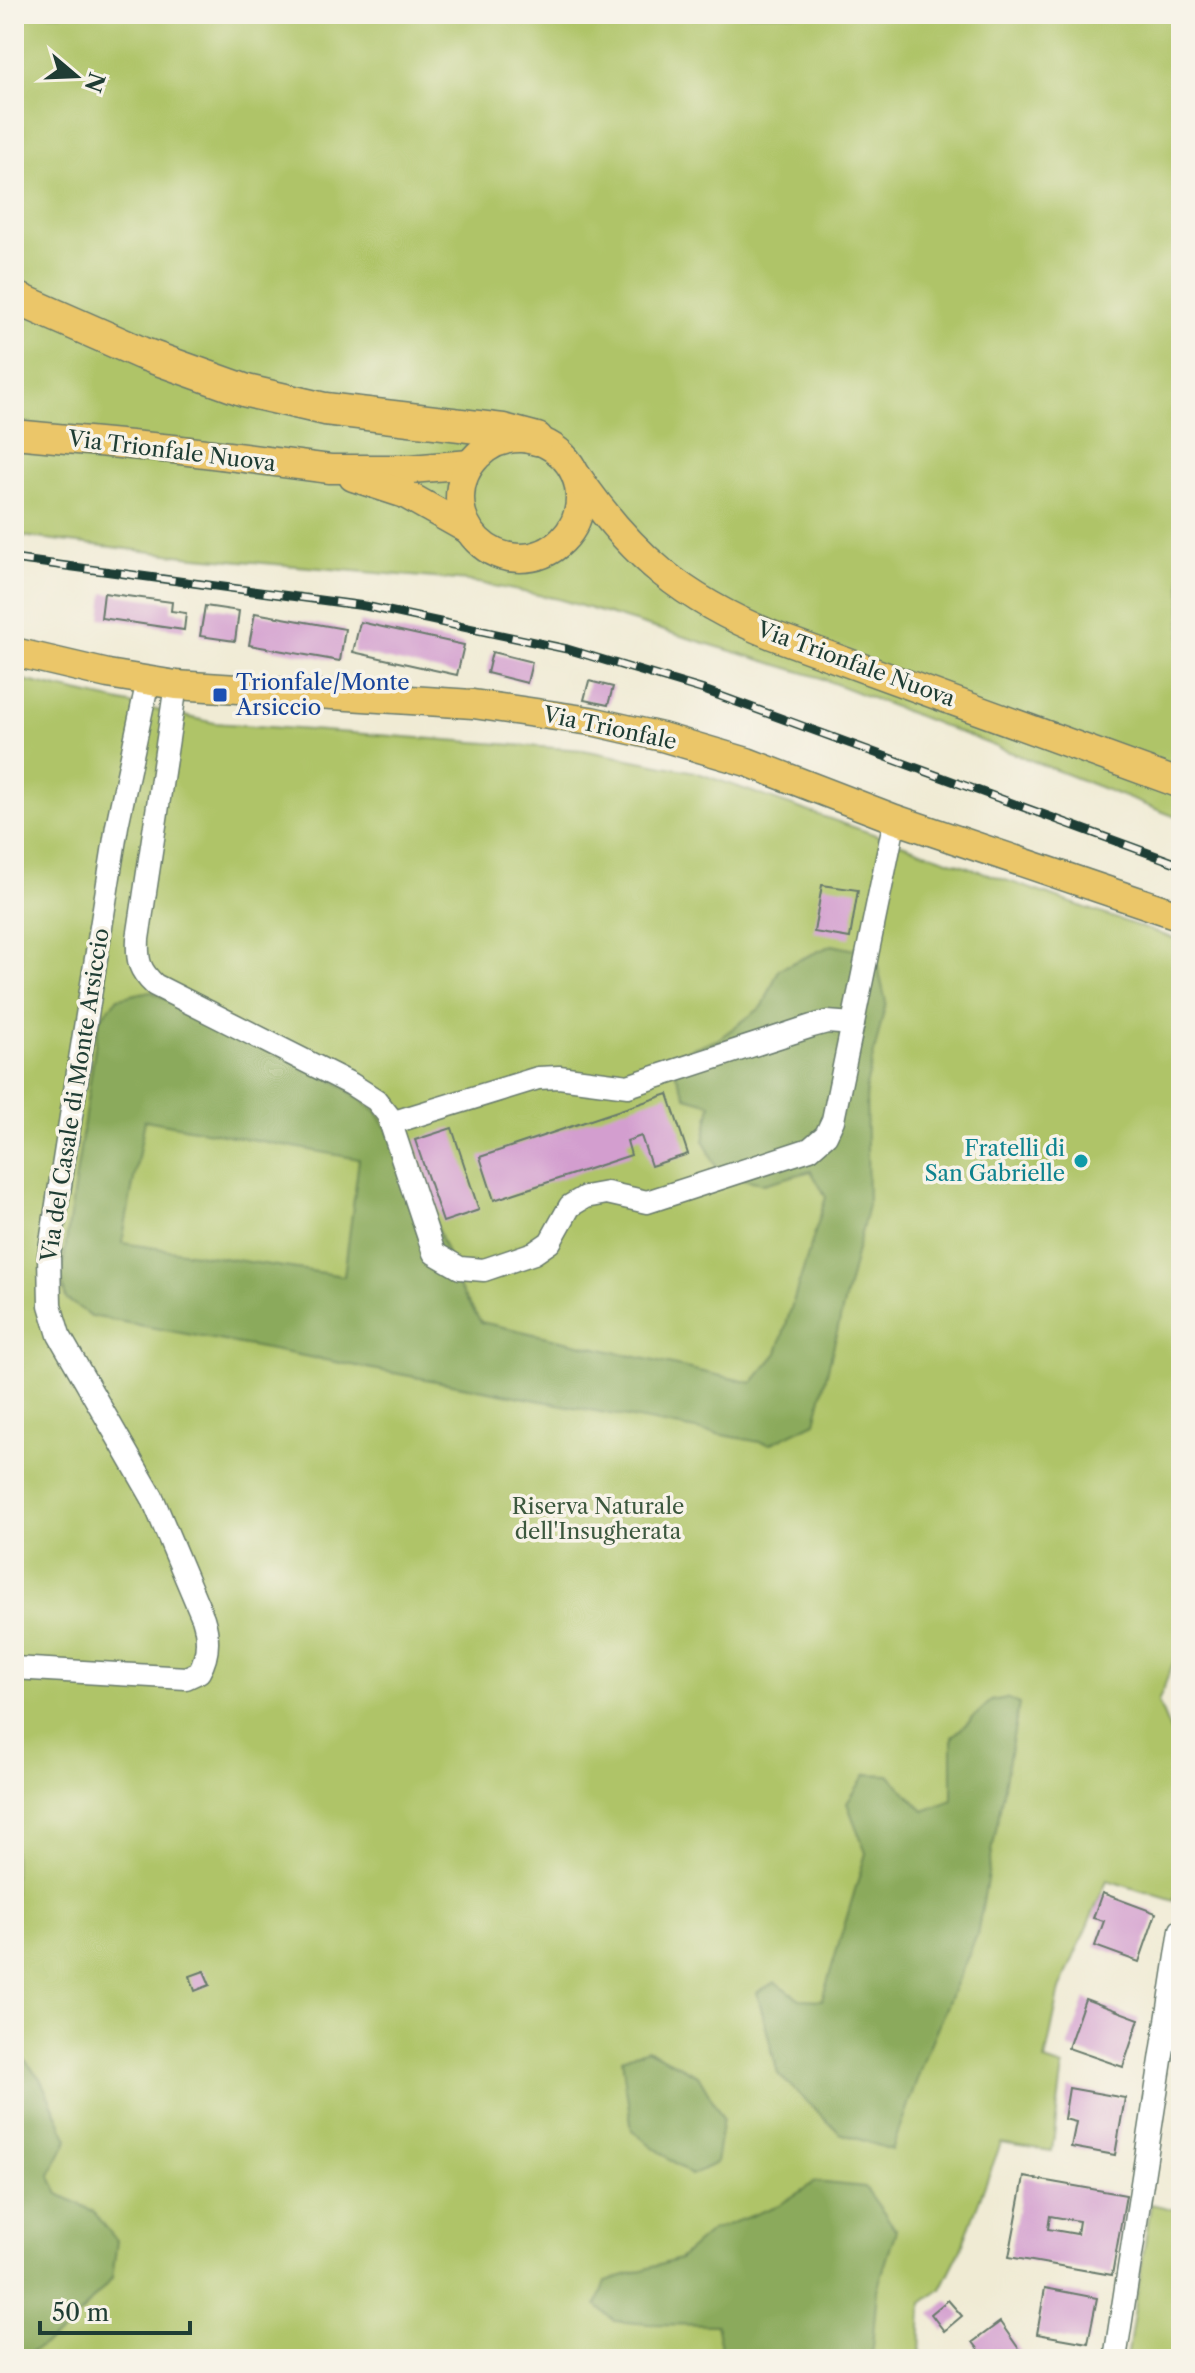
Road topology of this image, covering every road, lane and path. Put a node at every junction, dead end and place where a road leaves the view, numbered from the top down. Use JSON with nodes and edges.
{"nodes":[{"id":1,"x":14,"y":297,"type":"edge"},
{"id":2,"x":14,"y":434,"type":"edge"},
{"id":3,"x":537,"y":439,"type":"junction"},
{"id":4,"x":470,"y":464,"type":"junction"},
{"id":5,"x":330,"y":469,"type":"junction"},
{"id":6,"x":577,"y":476,"type":"junction"},
{"id":7,"x":469,"y":530,"type":"junction"},
{"id":8,"x":14,"y":652,"type":"edge"},
{"id":9,"x":148,"y":680,"type":"junction"},
{"id":10,"x":176,"y":685,"type":"junction"},
{"id":11,"x":1181,"y":784,"type":"edge"},
{"id":12,"x":895,"y":819,"type":"junction"},
{"id":13,"x":1181,"y":916,"type":"edge"},
{"id":14,"x":853,"y":1024,"type":"junction"},
{"id":15,"x":391,"y":1123,"type":"junction"},
{"id":16,"x":14,"y":1668,"type":"edge"},
{"id":17,"x":1181,"y":1930,"type":"edge"},
{"id":18,"x":1115,"y":2359,"type":"edge"}],
"edges":[{"from":1,"to":3,"type":"highway"},
{"from":2,"to":5,"type":"main road","name":"Via Trionfale Nuova"},
{"from":3,"to":4,"type":"main road"},
{"from":3,"to":6,"type":"main road"},
{"from":4,"to":5,"type":"main road","name":"Via Trionfale Nuova"},
{"from":4,"to":7,"type":"main road"},
{"from":5,"to":7,"type":"main road","name":"Via Trionfale Nuova"},
{"from":6,"to":7,"type":"main road"},
{"from":6,"to":11,"type":"main road","name":"Via Trionfale Nuova"},
{"from":8,"to":9,"type":"main road","name":"Via Trionfale"},
{"from":9,"to":10,"type":"main road","name":"Via Trionfale"},
{"from":9,"to":16,"type":"street","name":"Via del Casale di Monte Arsiccio"},
{"from":10,"to":12,"type":"main road","name":"Via Trionfale"},
{"from":10,"to":15,"type":"street"},
{"from":12,"to":13,"type":"main road","name":"Via Trionfale"},
{"from":12,"to":14,"type":"street"},
{"from":14,"to":15,"type":"street"},
{"from":14,"to":15,"type":"street"},
{"from":17,"to":18,"type":"street"}]}
